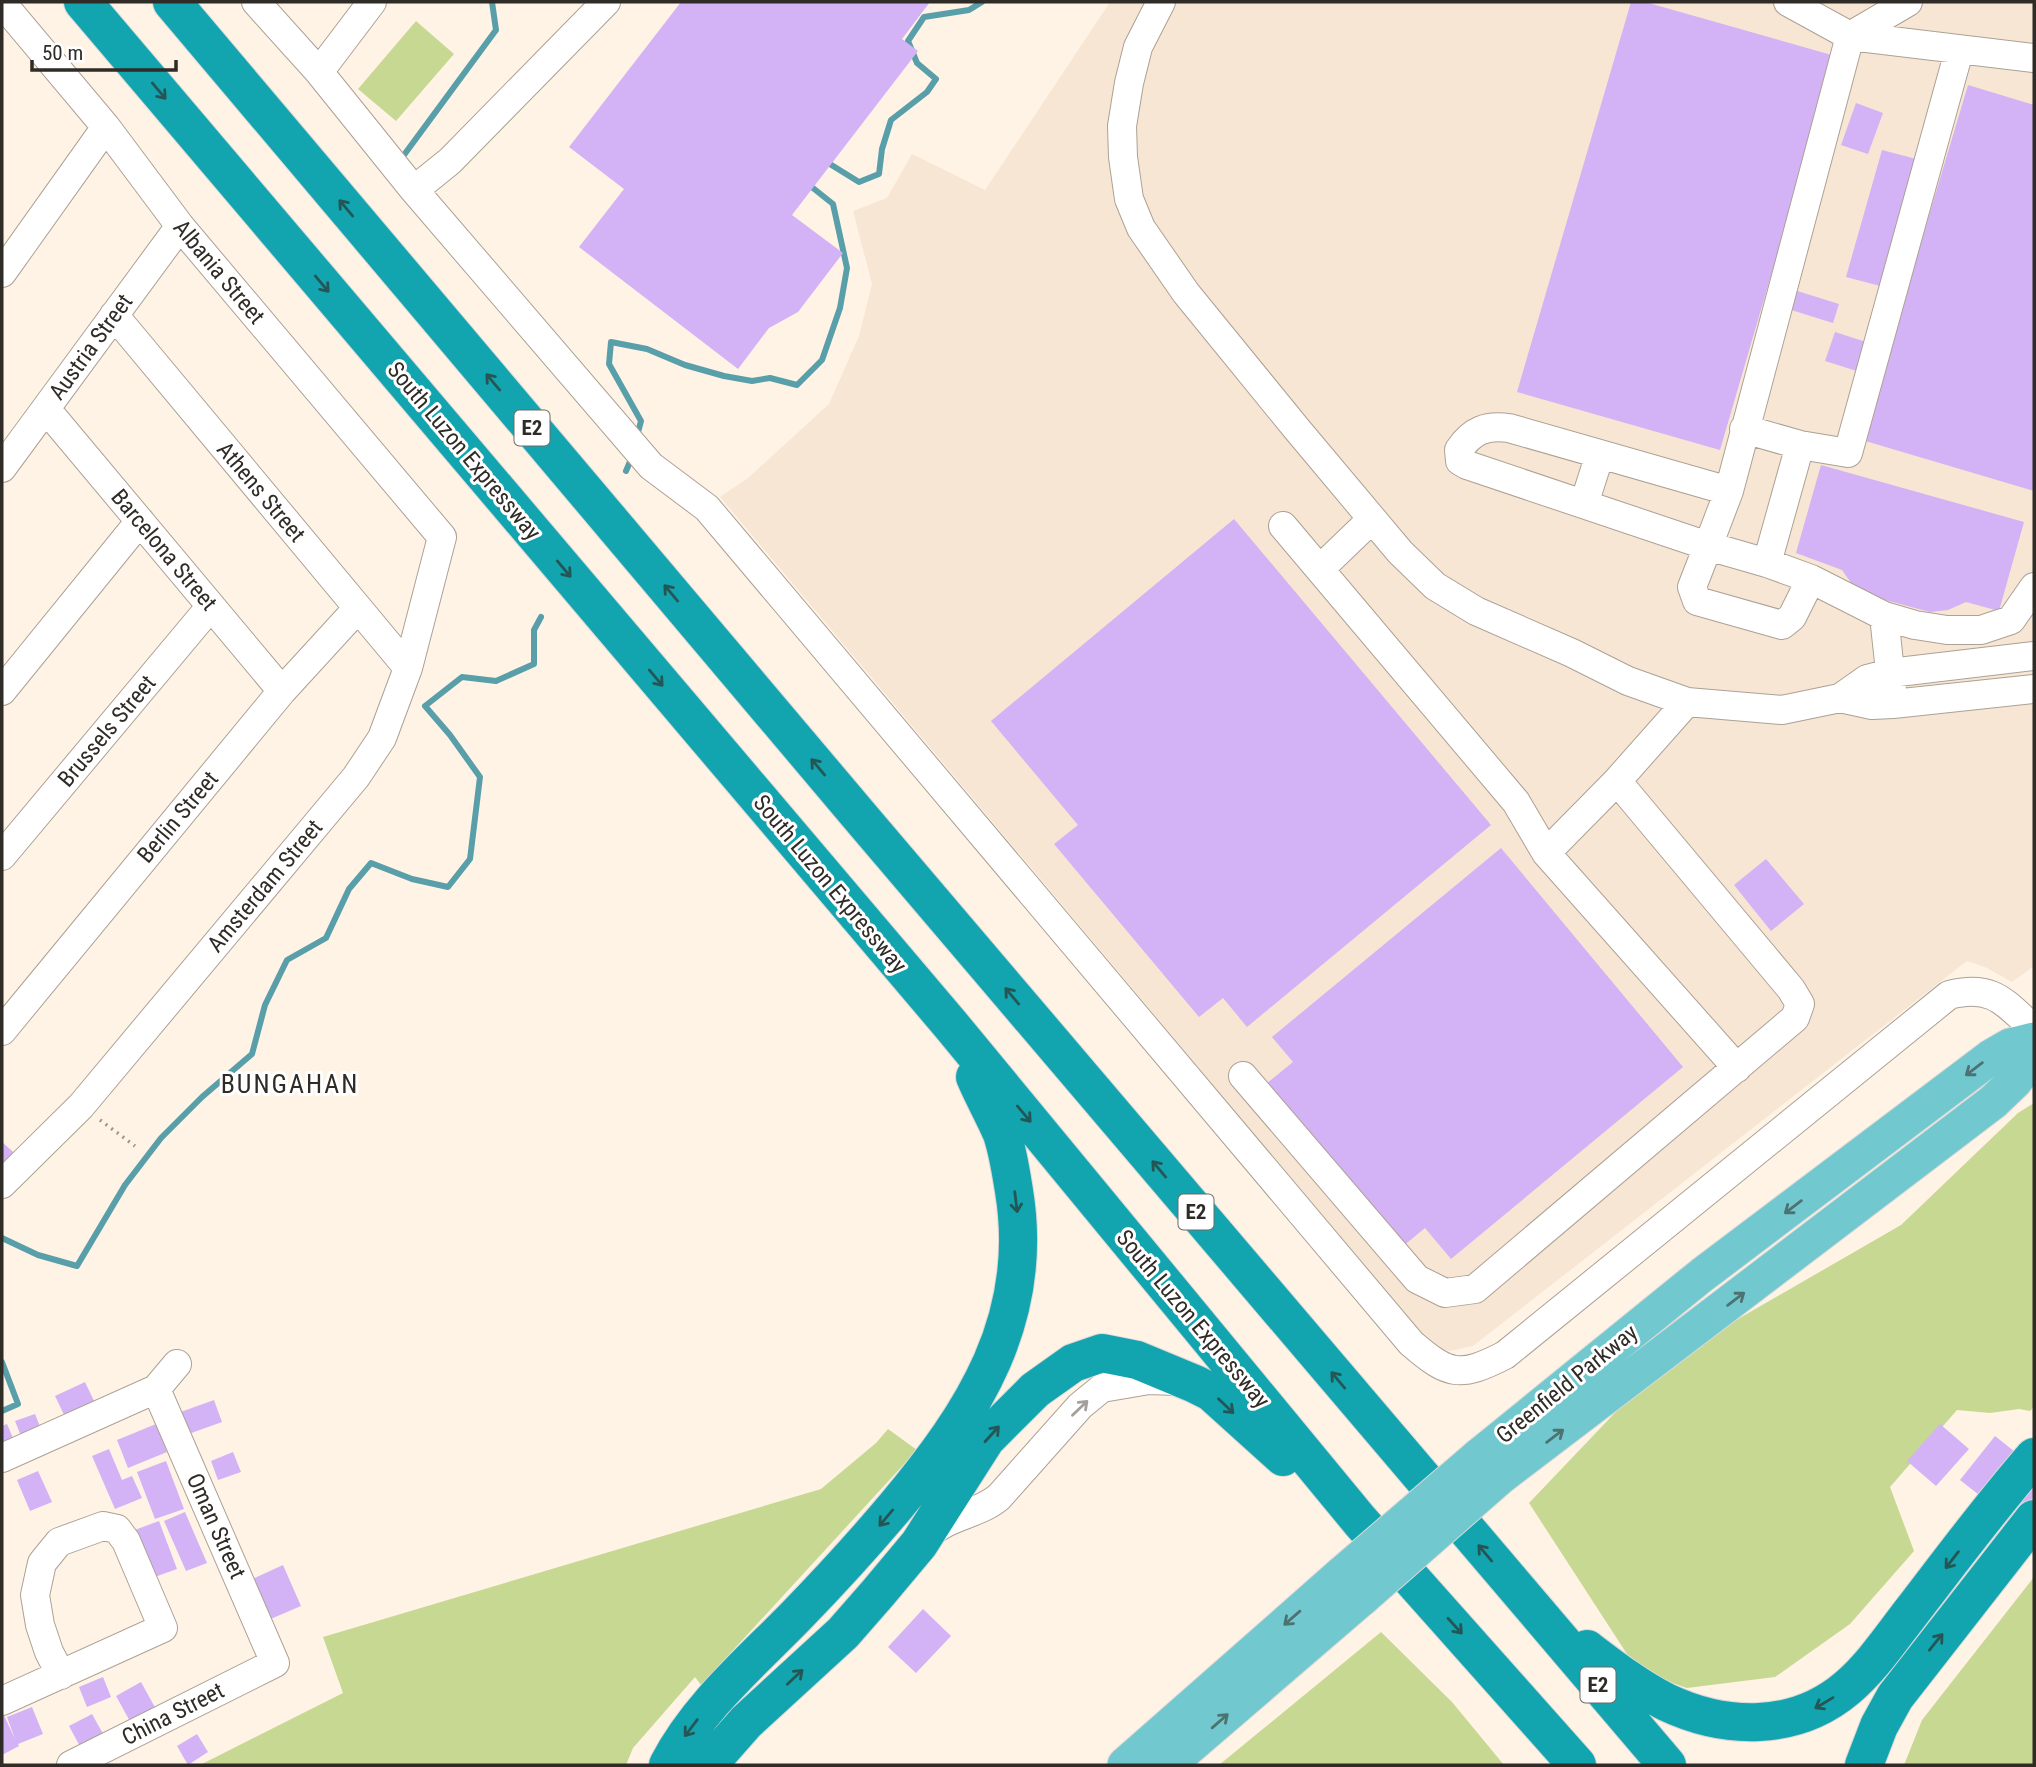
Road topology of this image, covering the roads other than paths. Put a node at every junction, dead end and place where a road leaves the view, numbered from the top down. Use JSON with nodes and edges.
{"nodes":[{"id":1,"x":83,"y":2,"type":"edge"},
{"id":2,"x":172,"y":2,"type":"edge"},
{"id":3,"x":372,"y":2,"type":"edge"},
{"id":4,"x":606,"y":2,"type":"edge"},
{"id":5,"x":1161,"y":2,"type":"edge"},
{"id":6,"x":1788,"y":2,"type":"edge"},
{"id":7,"x":1908,"y":2,"type":"edge"},
{"id":8,"x":2,"y":3,"type":"edge"},
{"id":9,"x":265,"y":5,"type":"edge"},
{"id":10,"x":1850,"y":36,"type":"junction"},
{"id":11,"x":1959,"y":51,"type":"junction"},
{"id":12,"x":2034,"y":58,"type":"edge"},
{"id":13,"x":319,"y":72,"type":"junction"},
{"id":14,"x":106,"y":127,"type":"junction"},
{"id":15,"x":414,"y":190,"type":"junction"},
{"id":16,"x":180,"y":226,"type":"junction"},
{"id":17,"x":2,"y":272,"type":"edge"},
{"id":18,"x":114,"y":315,"type":"junction"},
{"id":19,"x":46,"y":409,"type":"junction"},
{"id":20,"x":1744,"y":429,"type":"junction"},
{"id":21,"x":1800,"y":445,"type":"junction"},
{"id":22,"x":1601,"y":454,"type":"junction"},
{"id":23,"x":2,"y":468,"type":"edge"},
{"id":24,"x":1729,"y":491,"type":"junction"},
{"id":25,"x":1584,"y":504,"type":"junction"},
{"id":26,"x":1372,"y":519,"type":"junction"},
{"id":27,"x":140,"y":521,"type":"junction"},
{"id":28,"x":1283,"y":526,"type":"dead end"},
{"id":29,"x":442,"y":537,"type":"joint"},
{"id":30,"x":1709,"y":546,"type":"junction"},
{"id":31,"x":1768,"y":563,"type":"junction"},
{"id":32,"x":1320,"y":569,"type":"junction"},
{"id":33,"x":1811,"y":579,"type":"junction"},
{"id":34,"x":2034,"y":587,"type":"edge"},
{"id":35,"x":211,"y":606,"type":"junction"},
{"id":36,"x":358,"y":608,"type":"junction"},
{"id":37,"x":1884,"y":616,"type":"junction"},
{"id":38,"x":1915,"y":625,"type":"junction"},
{"id":39,"x":2034,"y":656,"type":"edge"},
{"id":40,"x":408,"y":668,"type":"junction"},
{"id":41,"x":1918,"y":670,"type":"junction"},
{"id":42,"x":1890,"y":673,"type":"junction"},
{"id":43,"x":2034,"y":689,"type":"edge"},
{"id":44,"x":2,"y":691,"type":"edge"},
{"id":45,"x":282,"y":691,"type":"junction"},
{"id":46,"x":1840,"y":698,"type":"junction"},
{"id":47,"x":1687,"y":702,"type":"junction"},
{"id":48,"x":1924,"y":702,"type":"junction"},
{"id":49,"x":1893,"y":704,"type":"junction"},
{"id":50,"x":1617,"y":781,"type":"junction"},
{"id":51,"x":1546,"y":853,"type":"junction"},
{"id":52,"x":2,"y":856,"type":"edge"},
{"id":53,"x":950,"y":1024,"type":"junction"},
{"id":54,"x":2034,"y":1029,"type":"edge"},
{"id":55,"x":2,"y":1031,"type":"edge"},
{"id":56,"x":2034,"y":1040,"type":"edge"},
{"id":57,"x":2034,"y":1055,"type":"edge"},
{"id":58,"x":1737,"y":1068,"type":"junction"},
{"id":59,"x":1243,"y":1076,"type":"dead end"},
{"id":60,"x":2,"y":1184,"type":"edge"},
{"id":61,"x":177,"y":1364,"type":"dead end"},
{"id":62,"x":156,"y":1389,"type":"junction"},
{"id":63,"x":2034,"y":1457,"type":"edge"},
{"id":64,"x":2,"y":1458,"type":"edge"},
{"id":65,"x":1490,"y":1466,"type":"junction"},
{"id":66,"x":2034,"y":1519,"type":"edge"},
{"id":67,"x":1360,"y":1521,"type":"junction"},
{"id":68,"x":1352,"y":1586,"type":"junction"},
{"id":69,"x":1530,"y":1605,"type":"junction"},
{"id":70,"x":275,"y":1663,"type":"joint"},
{"id":71,"x":61,"y":1675,"type":"junction"},
{"id":72,"x":2,"y":1701,"type":"edge"},
{"id":73,"x":71,"y":1765,"type":"edge"},
{"id":74,"x":668,"y":1765,"type":"edge"},
{"id":75,"x":708,"y":1765,"type":"edge"},
{"id":76,"x":1125,"y":1765,"type":"edge"},
{"id":77,"x":1168,"y":1765,"type":"edge"},
{"id":78,"x":1577,"y":1765,"type":"edge"},
{"id":79,"x":1667,"y":1765,"type":"edge"},
{"id":80,"x":1864,"y":1765,"type":"edge"}],
"edges":[{"from":1,"to":53,"type":"highway","name":"South Luzon Expressway","one_way":true},
{"from":69,"to":2,"type":"highway","number":"E2","one_way":true},
{"from":3,"to":13,"type":"street"},
{"from":4,"to":15,"type":"street"},
{"from":5,"to":26,"type":"street"},
{"from":6,"to":10,"type":"street"},
{"from":7,"to":10,"type":"street"},
{"from":8,"to":14,"type":"street","name":"Albania Street"},
{"from":9,"to":13,"type":"street"},
{"from":10,"to":11,"type":"street"},
{"from":10,"to":20,"type":"street"},
{"from":11,"to":12,"type":"street"},
{"from":11,"to":21,"type":"street"},
{"from":13,"to":15,"type":"street"},
{"from":14,"to":16,"type":"street","name":"Albania Street"},
{"from":14,"to":17,"type":"street"},
{"from":15,"to":54,"type":"street"},
{"from":16,"to":18,"type":"street","name":"Austria Street"},
{"from":16,"to":29,"type":"street","name":"Albania Street"},
{"from":18,"to":19,"type":"street","name":"Austria Street"},
{"from":18,"to":36,"type":"street","name":"Athens Street"},
{"from":19,"to":23,"type":"street","name":"Austria Street"},
{"from":19,"to":27,"type":"street","name":"Barcelona Street"},
{"from":20,"to":21,"type":"street"},
{"from":20,"to":24,"type":"street"},
{"from":21,"to":31,"type":"street"},
{"from":22,"to":24,"type":"street"},
{"from":22,"to":25,"type":"street"},
{"from":22,"to":25,"type":"street"},
{"from":24,"to":30,"type":"street"},
{"from":25,"to":30,"type":"street"},
{"from":26,"to":32,"type":"street"},
{"from":26,"to":47,"type":"street"},
{"from":27,"to":35,"type":"street","name":"Barcelona Street"},
{"from":27,"to":44,"type":"street"},
{"from":28,"to":32,"type":"street"},
{"from":29,"to":40,"type":"street","name":"Amsterdam Street"},
{"from":30,"to":31,"type":"street"},
{"from":30,"to":33,"type":"street"},
{"from":31,"to":33,"type":"street"},
{"from":32,"to":51,"type":"street"},
{"from":33,"to":37,"type":"street"},
{"from":34,"to":38,"type":"street"},
{"from":35,"to":45,"type":"street","name":"Barcelona Street"},
{"from":35,"to":52,"type":"street","name":"Brussels Street"},
{"from":36,"to":40,"type":"street","name":"Athens Street"},
{"from":36,"to":45,"type":"street","name":"Berlin Street"},
{"from":37,"to":38,"type":"street"},
{"from":37,"to":42,"type":"street"},
{"from":38,"to":41,"type":"street"},
{"from":39,"to":41,"type":"street"},
{"from":40,"to":60,"type":"street","name":"Amsterdam Street"},
{"from":41,"to":42,"type":"street"},
{"from":41,"to":48,"type":"street"},
{"from":42,"to":46,"type":"street"},
{"from":42,"to":49,"type":"street"},
{"from":43,"to":48,"type":"street"},
{"from":45,"to":55,"type":"street","name":"Berlin Street"},
{"from":46,"to":47,"type":"street"},
{"from":46,"to":49,"type":"street"},
{"from":47,"to":50,"type":"street"},
{"from":48,"to":49,"type":"street"},
{"from":50,"to":51,"type":"street"},
{"from":50,"to":58,"type":"street"},
{"from":51,"to":58,"type":"street"},
{"from":53,"to":67,"type":"highway","name":"South Luzon Expressway","one_way":true},
{"from":53,"to":74,"type":"highway","one_way":true},
{"from":56,"to":65,"type":"main road","name":"Greenfield Parkway","one_way":true},
{"from":65,"to":57,"type":"main road","name":"Greenfield Parkway","one_way":true},
{"from":58,"to":59,"type":"street"},
{"from":61,"to":62,"type":"street"},
{"from":62,"to":64,"type":"street"},
{"from":62,"to":70,"type":"street","name":"Oman Street"},
{"from":63,"to":69,"type":"highway","one_way":true},
{"from":65,"to":68,"type":"main road","name":"Greenfield Parkway","bridge":true},
{"from":80,"to":66,"type":"highway","one_way":true},
{"from":75,"to":67,"type":"highway","one_way":true},
{"from":67,"to":78,"type":"highway","name":"South Luzon Expressway","one_way":true},
{"from":68,"to":76,"type":"main road","name":"Greenfield Parkway","one_way":true},
{"from":77,"to":68,"type":"main road","name":"Greenfield Parkway","one_way":true},
{"from":69,"to":79,"type":"highway","number":"E2"},
{"from":70,"to":73,"type":"street","name":"China Street"},
{"from":71,"to":71,"type":"street"},
{"from":71,"to":72,"type":"street"}]}
